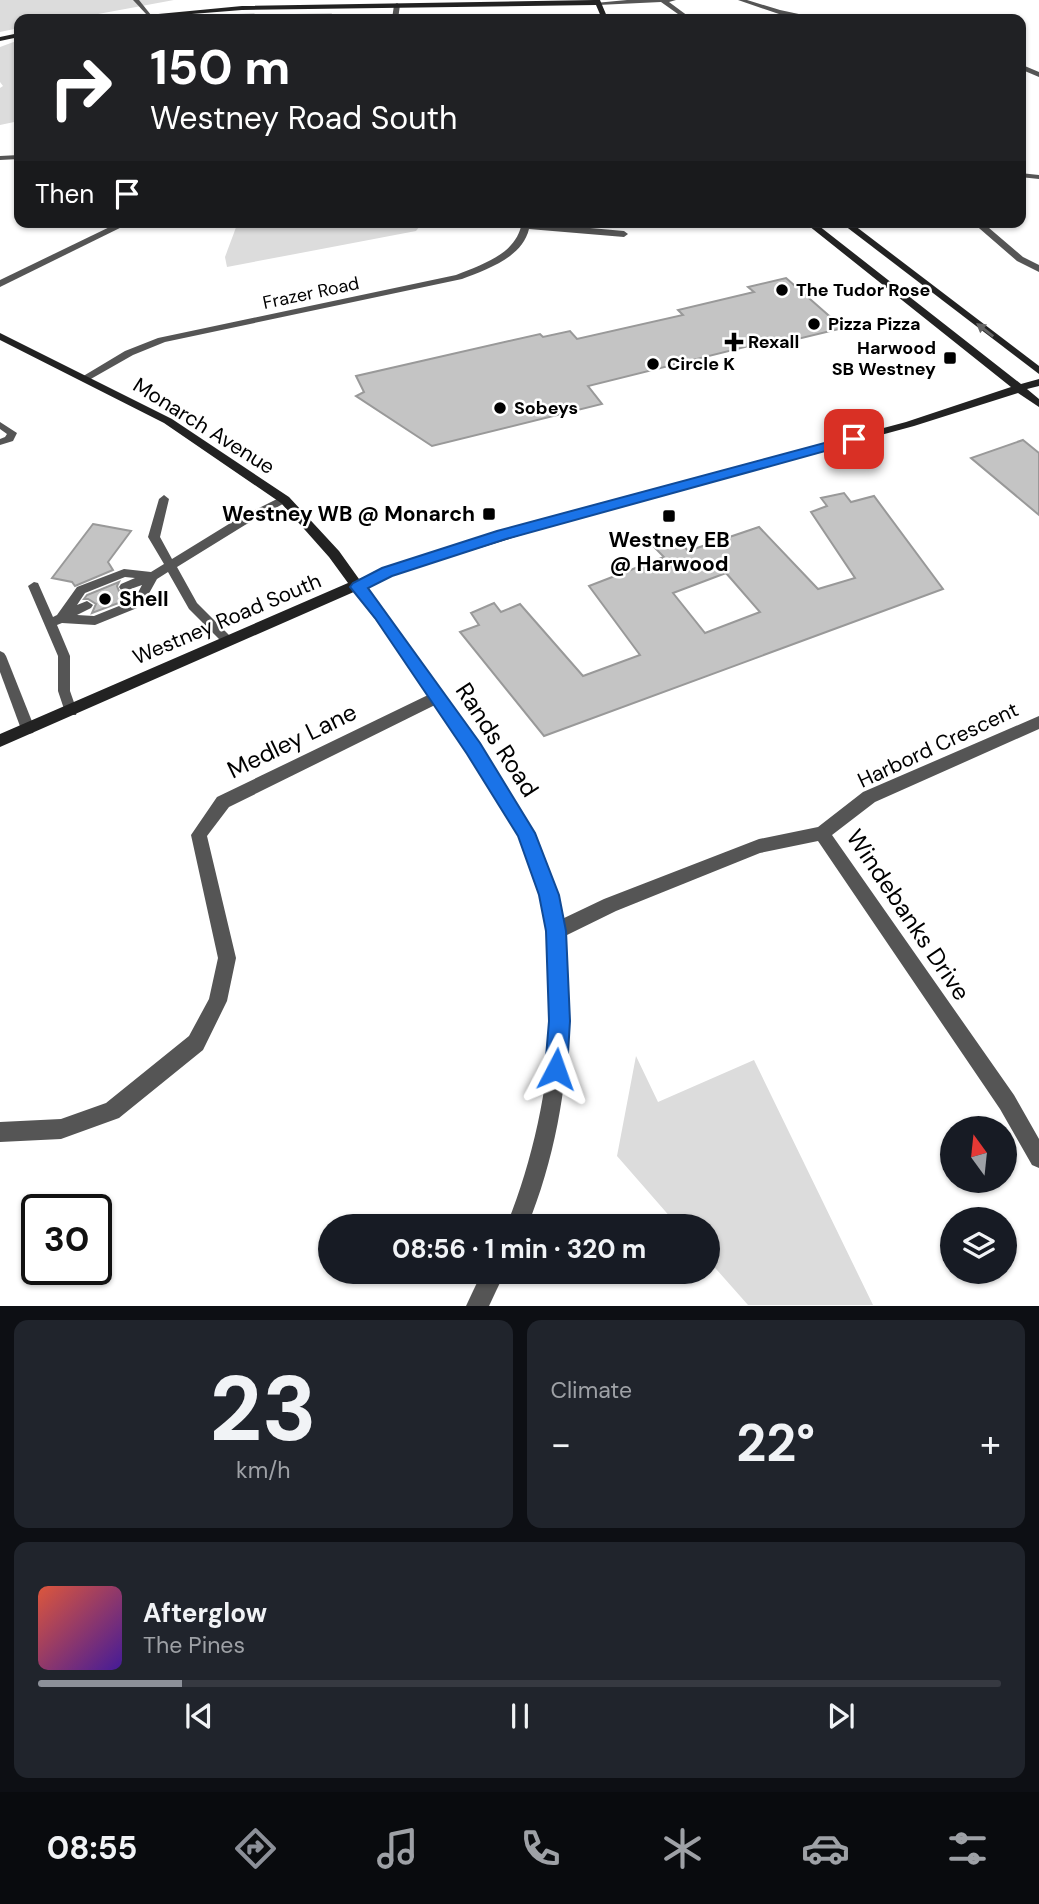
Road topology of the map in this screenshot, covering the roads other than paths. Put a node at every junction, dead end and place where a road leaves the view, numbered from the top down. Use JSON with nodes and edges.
{"nodes":[{"id":1,"x":136,"y":0,"type":"edge"},
{"id":2,"x":673,"y":0,"type":"edge"},
{"id":3,"x":741,"y":0,"type":"edge"},
{"id":4,"x":597,"y":1,"type":"edge"},
{"id":5,"x":663,"y":1,"type":"edge"},
{"id":6,"x":575,"y":2,"type":"edge"},
{"id":7,"x":397,"y":5,"type":"junction"},
{"id":8,"x":149,"y":14,"type":"joint"},
{"id":9,"x":396,"y":14,"type":"edge"},
{"id":10,"x":682,"y":14,"type":"edge"},
{"id":11,"x":790,"y":14,"type":"edge"},
{"id":12,"x":116,"y":228,"type":"edge"},
{"id":13,"x":525,"y":228,"type":"edge"},
{"id":14,"x":565,"y":228,"type":"edge"},
{"id":15,"x":816,"y":228,"type":"edge"},
{"id":16,"x":852,"y":228,"type":"edge"},
{"id":17,"x":983,"y":228,"type":"edge"},
{"id":18,"x":624,"y":234,"type":"dead end"},
{"id":19,"x":1039,"y":269,"type":"edge"},
{"id":20,"x":0,"y":284,"type":"edge"},
{"id":21,"x":0,"y":336,"type":"edge"},
{"id":22,"x":1039,"y":371,"type":"edge"},
{"id":23,"x":85,"y":378,"type":"junction"},
{"id":24,"x":1039,"y":382,"type":"edge"},
{"id":25,"x":1018,"y":388,"type":"junction"},
{"id":26,"x":1039,"y":404,"type":"edge"},
{"id":27,"x":0,"y":425,"type":"edge"},
{"id":28,"x":0,"y":442,"type":"edge"},
{"id":29,"x":164,"y":499,"type":"dead end"},
{"id":30,"x":285,"y":500,"type":"junction"},
{"id":31,"x":170,"y":566,"type":"junction"},
{"id":32,"x":153,"y":576,"type":"junction"},
{"id":33,"x":34,"y":586,"type":"dead end"},
{"id":34,"x":125,"y":587,"type":"dead end"},
{"id":35,"x":358,"y":587,"type":"junction"},
{"id":36,"x":87,"y":605,"type":"dead end"},
{"id":37,"x":56,"y":620,"type":"junction"},
{"id":38,"x":227,"y":640,"type":"junction"},
{"id":39,"x":0,"y":656,"type":"edge"},
{"id":40,"x":438,"y":697,"type":"junction"},
{"id":41,"x":71,"y":711,"type":"junction"},
{"id":42,"x":1039,"y":722,"type":"edge"},
{"id":43,"x":28,"y":729,"type":"junction"},
{"id":44,"x":0,"y":741,"type":"edge"},
{"id":45,"x":822,"y":833,"type":"junction"},
{"id":46,"x":556,"y":931,"type":"junction"},
{"id":47,"x":0,"y":1132,"type":"edge"},
{"id":48,"x":1039,"y":1158,"type":"edge"},
{"id":49,"x":522,"y":1214,"type":"edge"},
{"id":50,"x":488,"y":1284,"type":"edge"},
{"id":51,"x":477,"y":1306,"type":"edge"}],
"edges":[{"from":1,"to":8,"type":"street"},
{"from":2,"to":5,"type":"street"},
{"from":3,"to":11,"type":"street"},
{"from":4,"to":5,"type":"street"},
{"from":4,"to":6,"type":"main road"},
{"from":5,"to":10,"type":"street"},
{"from":6,"to":7,"type":"main road"},
{"from":7,"to":8,"type":"main road"},
{"from":7,"to":9,"type":"street"},
{"from":12,"to":20,"type":"street"},
{"from":13,"to":23,"type":"street","name":"Frazer Road"},
{"from":14,"to":18,"type":"street"},
{"from":15,"to":25,"type":"main road"},
{"from":22,"to":16,"type":"main road","one_way":true},
{"from":17,"to":19,"type":"street"},
{"from":21,"to":23,"type":"main road","name":"Monarch Avenue"},
{"from":23,"to":30,"type":"main road","name":"Monarch Avenue"},
{"from":24,"to":25,"type":"main road","name":"Westney Road South"},
{"from":25,"to":26,"type":"main road"},
{"from":25,"to":35,"type":"main road","name":"Westney Road South"},
{"from":27,"to":28,"type":"lane"},
{"from":29,"to":31,"type":"lane"},
{"from":30,"to":31,"type":"lane"},
{"from":30,"to":35,"type":"main road","name":"Monarch Avenue"},
{"from":31,"to":32,"type":"lane"},
{"from":31,"to":38,"type":"lane"},
{"from":32,"to":34,"type":"lane"},
{"from":32,"to":37,"type":"lane"},
{"from":32,"to":37,"type":"lane"},
{"from":33,"to":37,"type":"lane"},
{"from":35,"to":38,"type":"main road","name":"Westney Road South"},
{"from":35,"to":40,"type":"street","name":"Rands Road"},
{"from":36,"to":37,"type":"lane"},
{"from":37,"to":41,"type":"lane"},
{"from":38,"to":41,"type":"main road","name":"Westney Road South"},
{"from":39,"to":43,"type":"lane"},
{"from":40,"to":46,"type":"street","name":"Rands Road"},
{"from":40,"to":47,"type":"street","name":"Medley Lane"},
{"from":41,"to":43,"type":"main road","name":"Westney Road South"},
{"from":42,"to":45,"type":"street","name":"Harbord Crescent"},
{"from":43,"to":44,"type":"main road","name":"Westney Road South"},
{"from":45,"to":46,"type":"street","name":"Windebanks Drive"},
{"from":45,"to":48,"type":"street","name":"Windebanks Drive"},
{"from":46,"to":49,"type":"street","name":"Rands Road"},
{"from":50,"to":51,"type":"street"}]}
